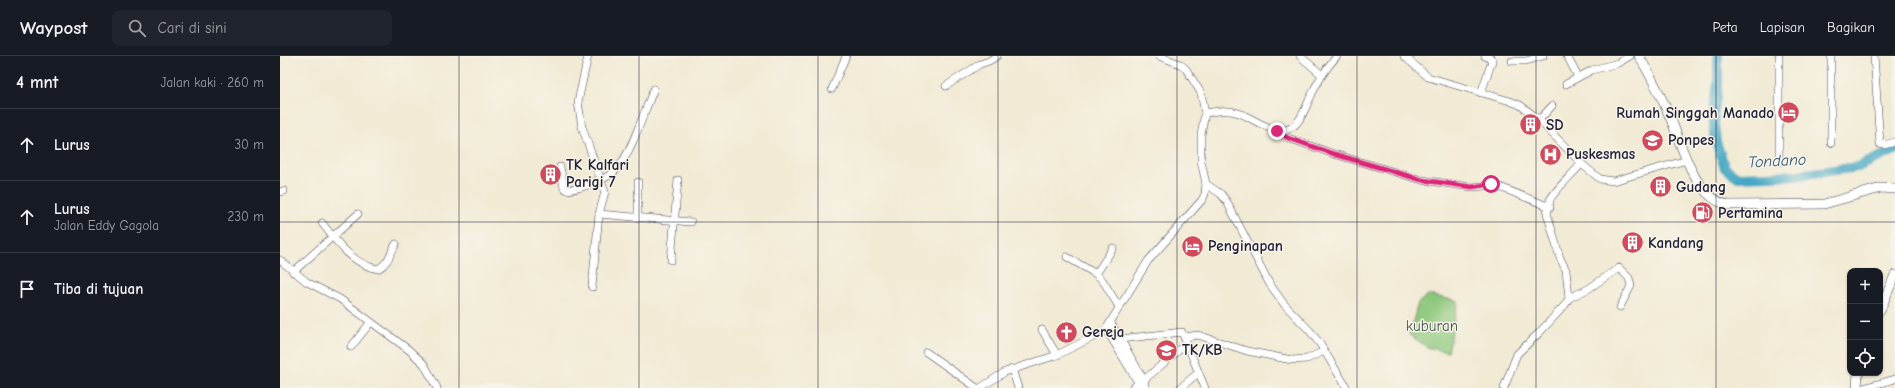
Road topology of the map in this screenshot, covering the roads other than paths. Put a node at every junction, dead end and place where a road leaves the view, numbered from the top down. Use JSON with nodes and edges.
{"nodes":[{"id":1,"x":588,"y":56,"type":"edge"},
{"id":2,"x":846,"y":56,"type":"edge"},
{"id":3,"x":997,"y":56,"type":"edge"},
{"id":4,"x":1159,"y":56,"type":"edge"},
{"id":5,"x":1300,"y":56,"type":"edge"},
{"id":6,"x":1336,"y":56,"type":"edge"},
{"id":7,"x":1404,"y":56,"type":"edge"},
{"id":8,"x":1485,"y":56,"type":"edge"},
{"id":9,"x":1543,"y":56,"type":"edge"},
{"id":10,"x":1567,"y":56,"type":"edge"},
{"id":11,"x":1630,"y":56,"type":"edge"},
{"id":12,"x":1640,"y":56,"type":"edge"},
{"id":13,"x":1778,"y":56,"type":"edge"},
{"id":14,"x":1831,"y":56,"type":"edge"},
{"id":15,"x":1874,"y":56,"type":"edge"},
{"id":16,"x":1512,"y":61,"type":"dead end"},
{"id":17,"x":1322,"y":75,"type":"junction"},
{"id":18,"x":1578,"y":77,"type":"junction"},
{"id":19,"x":1566,"y":84,"type":"dead end"},
{"id":20,"x":946,"y":86,"type":"dead end"},
{"id":21,"x":654,"y":89,"type":"dead end"},
{"id":22,"x":832,"y":89,"type":"dead end"},
{"id":23,"x":1481,"y":93,"type":"junction"},
{"id":24,"x":1552,"y":106,"type":"dead end"},
{"id":25,"x":1205,"y":113,"type":"junction"},
{"id":26,"x":1537,"y":118,"type":"junction"},
{"id":27,"x":1277,"y":131,"type":"junction"},
{"id":28,"x":1895,"y":142,"type":"edge"},
{"id":29,"x":1831,"y":143,"type":"dead end"},
{"id":30,"x":1687,"y":160,"type":"junction"},
{"id":31,"x":1779,"y":162,"type":"dead end"},
{"id":32,"x":1584,"y":166,"type":"junction"},
{"id":33,"x":560,"y":167,"type":"dead end"},
{"id":34,"x":601,"y":179,"type":"junction"},
{"id":35,"x":678,"y":180,"type":"dead end"},
{"id":36,"x":638,"y":182,"type":"dead end"},
{"id":37,"x":1206,"y":184,"type":"junction"},
{"id":38,"x":1895,"y":189,"type":"edge"},
{"id":39,"x":1550,"y":207,"type":"junction"},
{"id":40,"x":358,"y":214,"type":"dead end"},
{"id":41,"x":599,"y":214,"type":"junction"},
{"id":42,"x":638,"y":217,"type":"junction"},
{"id":43,"x":674,"y":220,"type":"junction"},
{"id":44,"x":691,"y":222,"type":"dead end"},
{"id":45,"x":322,"y":223,"type":"dead end"},
{"id":46,"x":332,"y":237,"type":"junction"},
{"id":47,"x":396,"y":244,"type":"dead end"},
{"id":48,"x":1113,"y":248,"type":"dead end"},
{"id":49,"x":1067,"y":257,"type":"dead end"},
{"id":50,"x":280,"y":260,"type":"edge"},
{"id":51,"x":671,"y":260,"type":"dead end"},
{"id":52,"x":293,"y":272,"type":"junction"},
{"id":53,"x":1096,"y":274,"type":"junction"},
{"id":54,"x":1895,"y":275,"type":"edge"},
{"id":55,"x":592,"y":287,"type":"dead end"},
{"id":56,"x":1569,"y":298,"type":"junction"},
{"id":57,"x":1883,"y":304,"type":"edge"},
{"id":58,"x":1119,"y":307,"type":"junction"},
{"id":59,"x":1620,"y":307,"type":"dead end"},
{"id":60,"x":370,"y":322,"type":"junction"},
{"id":61,"x":1110,"y":323,"type":"junction"},
{"id":62,"x":1106,"y":329,"type":"junction"},
{"id":63,"x":1042,"y":330,"type":"dead end"},
{"id":64,"x":1120,"y":339,"type":"junction"},
{"id":65,"x":1186,"y":340,"type":"junction"},
{"id":66,"x":351,"y":347,"type":"dead end"},
{"id":67,"x":1324,"y":351,"type":"junction"},
{"id":68,"x":926,"y":352,"type":"dead end"},
{"id":69,"x":1057,"y":355,"type":"junction"},
{"id":70,"x":1127,"y":357,"type":"junction"},
{"id":71,"x":1012,"y":369,"type":"junction"},
{"id":72,"x":1198,"y":373,"type":"junction"},
{"id":73,"x":1858,"y":376,"type":"edge"},
{"id":74,"x":1895,"y":379,"type":"edge"},
{"id":75,"x":1144,"y":385,"type":"edge"},
{"id":76,"x":437,"y":388,"type":"edge"},
{"id":77,"x":977,"y":388,"type":"edge"},
{"id":78,"x":980,"y":388,"type":"edge"},
{"id":79,"x":1018,"y":388,"type":"edge"},
{"id":80,"x":1132,"y":388,"type":"edge"},
{"id":81,"x":1180,"y":388,"type":"edge"},
{"id":82,"x":1205,"y":388,"type":"edge"},
{"id":83,"x":1347,"y":388,"type":"edge"},
{"id":84,"x":1504,"y":388,"type":"edge"},
{"id":85,"x":1857,"y":388,"type":"edge"},
{"id":86,"x":1864,"y":388,"type":"edge"}],
"edges":[{"from":1,"to":34,"type":"street"},
{"from":2,"to":22,"type":"street"},
{"from":3,"to":20,"type":"street"},
{"from":4,"to":25,"type":"street"},
{"from":5,"to":17,"type":"street"},
{"from":6,"to":17,"type":"street"},
{"from":7,"to":23,"type":"street"},
{"from":8,"to":23,"type":"street"},
{"from":9,"to":16,"type":"street"},
{"from":10,"to":18,"type":"street"},
{"from":11,"to":18,"type":"street"},
{"from":12,"to":30,"type":"main road"},
{"from":13,"to":31,"type":"street"},
{"from":14,"to":29,"type":"street"},
{"from":15,"to":28,"type":"street"},
{"from":17,"to":27,"type":"street"},
{"from":18,"to":19,"type":"street"},
{"from":21,"to":34,"type":"street"},
{"from":23,"to":26,"type":"street"},
{"from":24,"to":26,"type":"street"},
{"from":25,"to":27,"type":"street"},
{"from":25,"to":37,"type":"street"},
{"from":26,"to":32,"type":"street"},
{"from":27,"to":39,"type":"street"},
{"from":30,"to":32,"type":"street"},
{"from":30,"to":38,"type":"main road"},
{"from":32,"to":39,"type":"street"},
{"from":33,"to":34,"type":"street"},
{"from":34,"to":41,"type":"street"},
{"from":35,"to":43,"type":"street"},
{"from":36,"to":42,"type":"street"},
{"from":37,"to":58,"type":"street"},
{"from":37,"to":67,"type":"street"},
{"from":39,"to":56,"type":"street"},
{"from":40,"to":46,"type":"street"},
{"from":41,"to":42,"type":"street"},
{"from":41,"to":55,"type":"street"},
{"from":42,"to":43,"type":"street"},
{"from":43,"to":44,"type":"street"},
{"from":43,"to":51,"type":"street"},
{"from":45,"to":46,"type":"street"},
{"from":46,"to":47,"type":"street"},
{"from":46,"to":52,"type":"street"},
{"from":48,"to":53,"type":"street"},
{"from":49,"to":53,"type":"street"},
{"from":50,"to":52,"type":"street"},
{"from":52,"to":60,"type":"street"},
{"from":53,"to":58,"type":"street"},
{"from":54,"to":57,"type":"main road"},
{"from":56,"to":59,"type":"street"},
{"from":56,"to":84,"type":"street"},
{"from":58,"to":61,"type":"street"},
{"from":60,"to":66,"type":"street"},
{"from":60,"to":76,"type":"street"},
{"from":61,"to":62,"type":"street"},
{"from":61,"to":64,"type":"street"},
{"from":62,"to":69,"type":"street"},
{"from":62,"to":70,"type":"street"},
{"from":63,"to":69,"type":"street"},
{"from":64,"to":65,"type":"street"},
{"from":64,"to":70,"type":"street"},
{"from":65,"to":67,"type":"street"},
{"from":65,"to":72,"type":"street"},
{"from":65,"to":75,"type":"street"},
{"from":67,"to":83,"type":"street"},
{"from":68,"to":77,"type":"street"},
{"from":69,"to":71,"type":"street"},
{"from":70,"to":75,"type":"street"},
{"from":71,"to":78,"type":"street"},
{"from":71,"to":79,"type":"street"},
{"from":72,"to":81,"type":"street"},
{"from":72,"to":82,"type":"street"},
{"from":73,"to":85,"type":"main road"},
{"from":74,"to":86,"type":"street"},
{"from":75,"to":80,"type":"street"}]}
